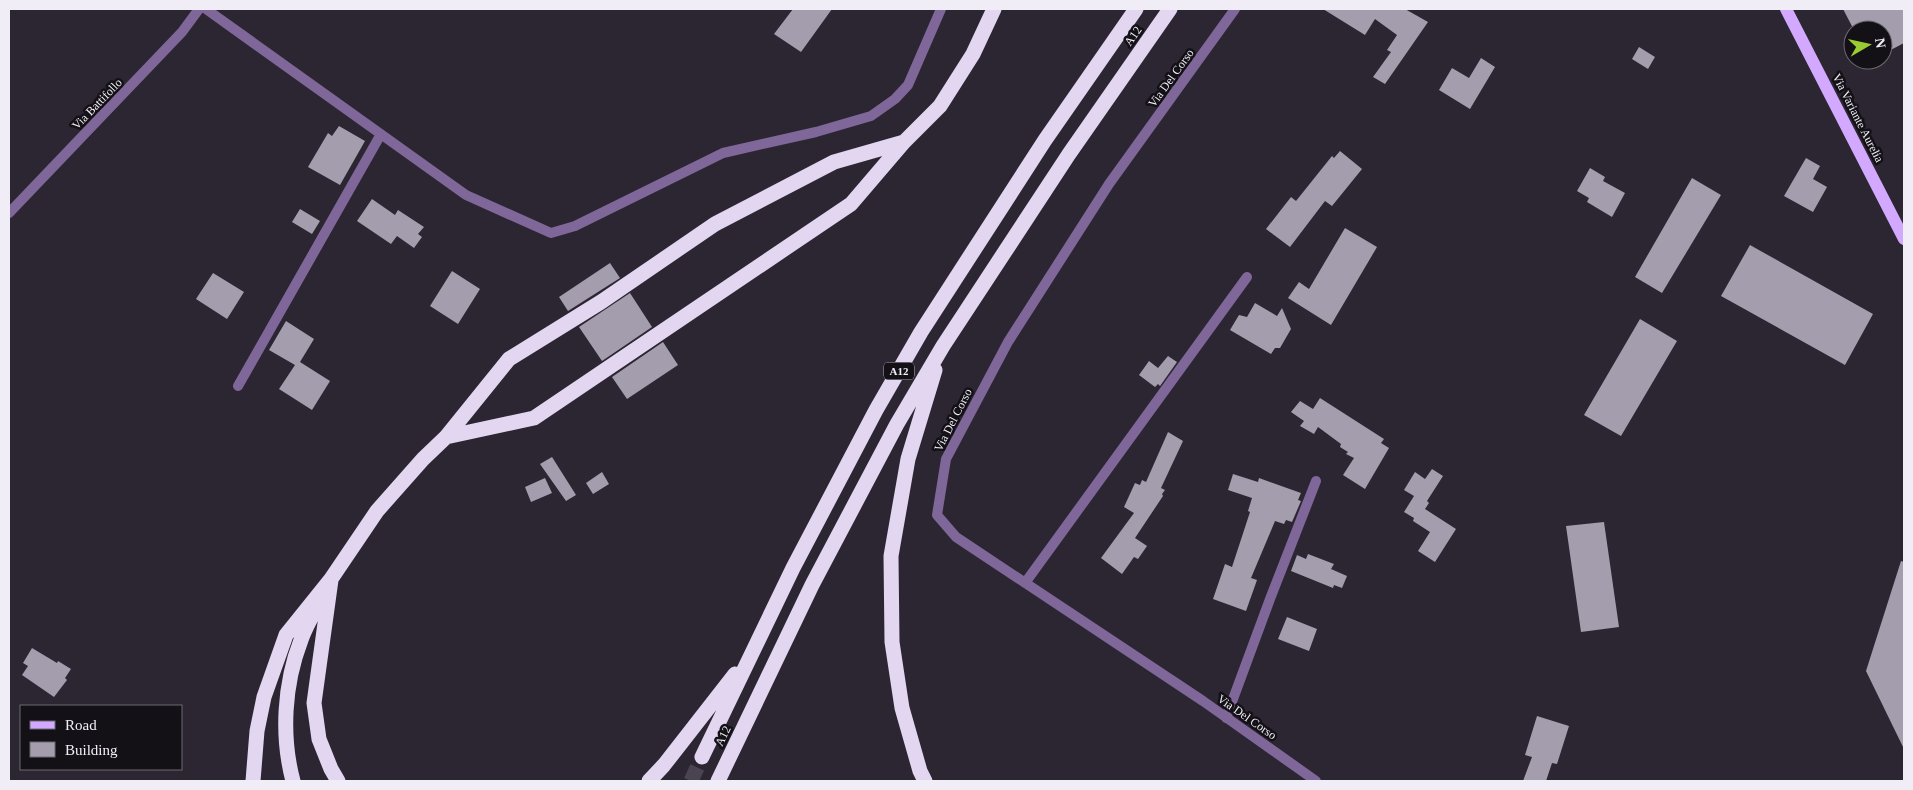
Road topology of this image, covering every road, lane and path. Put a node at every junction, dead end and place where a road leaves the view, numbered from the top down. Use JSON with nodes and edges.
{"nodes":[{"id":1,"x":199,"y":9,"type":"edge"},
{"id":2,"x":206,"y":9,"type":"edge"},
{"id":3,"x":941,"y":9,"type":"edge"},
{"id":4,"x":994,"y":9,"type":"edge"},
{"id":5,"x":1136,"y":9,"type":"edge"},
{"id":6,"x":1170,"y":9,"type":"edge"},
{"id":7,"x":1235,"y":9,"type":"edge"},
{"id":8,"x":1786,"y":9,"type":"edge"},
{"id":9,"x":381,"y":134,"type":"junction"},
{"id":10,"x":904,"y":142,"type":"junction"},
{"id":11,"x":9,"y":213,"type":"edge"},
{"id":12,"x":1904,"y":239,"type":"edge"},
{"id":13,"x":1247,"y":277,"type":"dead end"},
{"id":14,"x":942,"y":346,"type":"junction"},
{"id":15,"x":238,"y":386,"type":"dead end"},
{"id":16,"x":446,"y":437,"type":"junction"},
{"id":17,"x":1316,"y":481,"type":"dead end"},
{"id":18,"x":331,"y":579,"type":"junction"},
{"id":19,"x":1026,"y":583,"type":"junction"},
{"id":20,"x":754,"y":649,"type":"junction"},
{"id":21,"x":1226,"y":718,"type":"junction"},
{"id":22,"x":702,"y":757,"type":"tunnel mouth"},
{"id":23,"x":253,"y":781,"type":"edge"},
{"id":24,"x":293,"y":781,"type":"edge"},
{"id":25,"x":338,"y":781,"type":"edge"},
{"id":26,"x":649,"y":781,"type":"edge"},
{"id":27,"x":718,"y":781,"type":"edge"},
{"id":28,"x":925,"y":781,"type":"edge"},
{"id":29,"x":1316,"y":781,"type":"edge"}],
"edges":[{"from":1,"to":11,"type":"street","name":"Via Battifollo"},
{"from":2,"to":9,"type":"street"},
{"from":3,"to":9,"type":"street"},
{"from":4,"to":10,"type":"highway"},
{"from":5,"to":20,"type":"highway","name":"A12","number":"A12"},
{"from":6,"to":14,"type":"highway","name":"A12","number":"A12"},
{"from":7,"to":19,"type":"street","name":"Via Del Corso"},
{"from":8,"to":12,"type":"main road","name":"Via Variante Aurelia"},
{"from":9,"to":15,"type":"street"},
{"from":10,"to":16,"type":"highway"},
{"from":10,"to":16,"type":"highway"},
{"from":13,"to":19,"type":"street"},
{"from":14,"to":27,"type":"highway","name":"A12","number":"A12"},
{"from":14,"to":28,"type":"highway"},
{"from":16,"to":18,"type":"highway"},
{"from":17,"to":21,"type":"street"},
{"from":18,"to":23,"type":"highway"},
{"from":18,"to":24,"type":"highway"},
{"from":18,"to":25,"type":"highway"},
{"from":19,"to":21,"type":"street","name":"Via Del Corso"},
{"from":20,"to":22,"type":"highway","name":"A12","number":"A12"},
{"from":20,"to":26,"type":"highway"},
{"from":21,"to":29,"type":"street","name":"Via Del Corso"}]}
